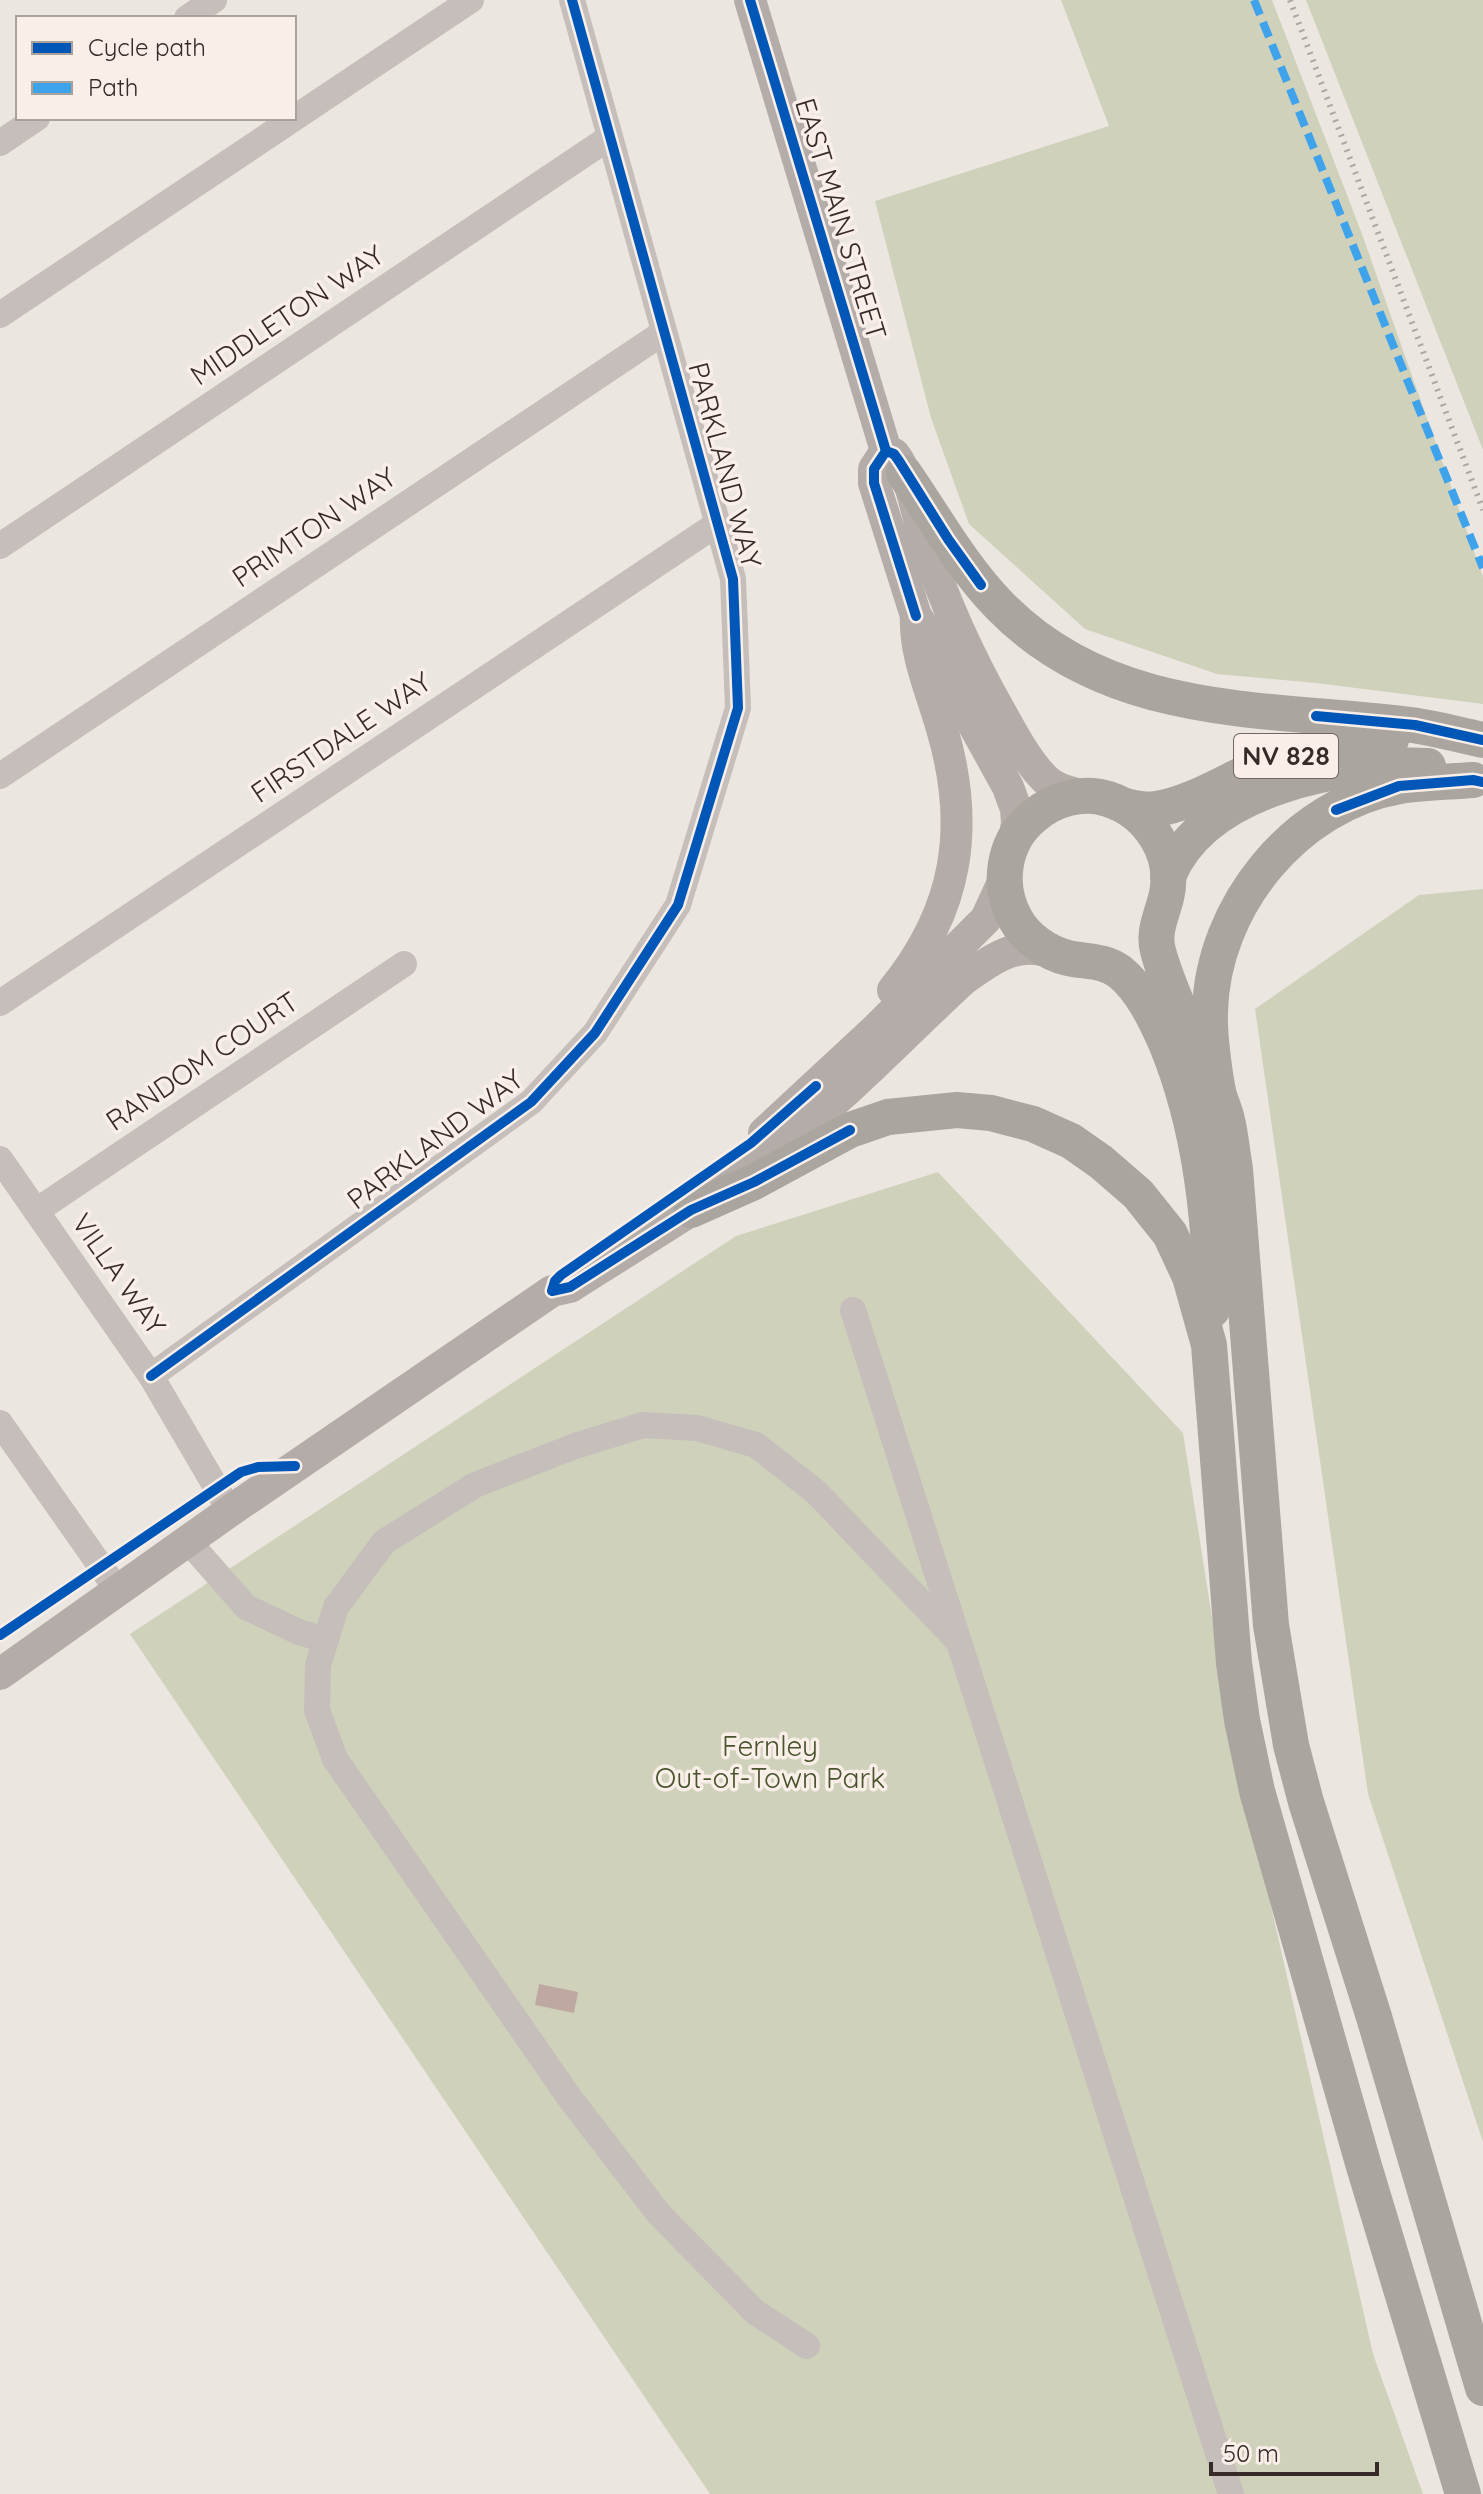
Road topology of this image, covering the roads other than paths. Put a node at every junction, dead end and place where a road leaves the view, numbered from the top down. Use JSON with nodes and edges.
{"nodes":[{"id":1,"x":214,"y":0,"type":"edge"},
{"id":2,"x":471,"y":0,"type":"edge"},
{"id":3,"x":572,"y":0,"type":"edge"},
{"id":4,"x":750,"y":0,"type":"edge"},
{"id":5,"x":190,"y":16,"type":"edge"},
{"id":6,"x":296,"y":117,"type":"edge"},
{"id":7,"x":34,"y":120,"type":"edge"},
{"id":8,"x":292,"y":120,"type":"edge"},
{"id":9,"x":610,"y":137,"type":"junction"},
{"id":10,"x":0,"y":143,"type":"edge"},
{"id":11,"x":0,"y":315,"type":"edge"},
{"id":12,"x":664,"y":332,"type":"junction"},
{"id":13,"x":895,"y":462,"type":"junction"},
{"id":14,"x":717,"y":524,"type":"junction"},
{"id":15,"x":0,"y":546,"type":"edge"},
{"id":16,"x":916,"y":616,"type":"junction"},
{"id":17,"x":1470,"y":737,"type":"edge"},
{"id":18,"x":0,"y":776,"type":"edge"},
{"id":19,"x":1478,"y":781,"type":"edge"},
{"id":20,"x":1084,"y":796,"type":"junction"},
{"id":21,"x":1125,"y":806,"type":"junction"},
{"id":22,"x":1014,"y":839,"type":"junction"},
{"id":23,"x":1168,"y":876,"type":"junction"},
{"id":24,"x":1004,"y":880,"type":"junction"},
{"id":25,"x":1159,"y":918,"type":"junction"},
{"id":26,"x":1047,"y":951,"type":"junction"},
{"id":27,"x":1089,"y":961,"type":"junction"},
{"id":28,"x":404,"y":964,"type":"dead end"},
{"id":29,"x":0,"y":1003,"type":"edge"},
{"id":30,"x":816,"y":1086,"type":"junction"},
{"id":31,"x":1218,"y":1090,"type":"junction"},
{"id":32,"x":0,"y":1159,"type":"edge"},
{"id":33,"x":691,"y":1210,"type":"junction"},
{"id":34,"x":36,"y":1211,"type":"junction"},
{"id":35,"x":552,"y":1291,"type":"junction"},
{"id":36,"x":853,"y":1310,"type":"dead end"},
{"id":37,"x":1209,"y":1345,"type":"junction"},
{"id":38,"x":151,"y":1376,"type":"junction"},
{"id":39,"x":0,"y":1423,"type":"edge"},
{"id":40,"x":230,"y":1511,"type":"junction"},
{"id":41,"x":188,"y":1541,"type":"junction"},
{"id":42,"x":118,"y":1591,"type":"junction"},
{"id":43,"x":326,"y":1640,"type":"junction"},
{"id":44,"x":958,"y":1641,"type":"junction"},
{"id":45,"x":0,"y":1674,"type":"edge"},
{"id":46,"x":1286,"y":1896,"type":"junction"},
{"id":47,"x":1397,"y":2097,"type":"junction"},
{"id":48,"x":807,"y":2346,"type":"dead end"},
{"id":49,"x":1483,"y":2388,"type":"edge"},
{"id":50,"x":1231,"y":2494,"type":"edge"},
{"id":51,"x":1463,"y":2494,"type":"edge"}],
"edges":[{"from":1,"to":5,"type":"street"},
{"from":2,"to":6,"type":"street"},
{"from":3,"to":9,"type":"street","name":"PARKLAND WAY"},
{"from":4,"to":13,"type":"main road","name":"EAST MAIN STREET"},
{"from":7,"to":10,"type":"street"},
{"from":8,"to":11,"type":"street"},
{"from":9,"to":12,"type":"street","name":"PARKLAND WAY"},
{"from":9,"to":15,"type":"street","name":"MIDDLETON WAY"},
{"from":12,"to":14,"type":"street","name":"PARKLAND WAY"},
{"from":12,"to":18,"type":"street","name":"PRIMTON WAY"},
{"from":13,"to":16,"type":"main road"},
{"from":13,"to":17,"type":"highway"},
{"from":13,"to":20,"type":"main road","name":"EAST MAIN STREET"},
{"from":14,"to":29,"type":"street","name":"FIRSTDALE WAY"},
{"from":14,"to":38,"type":"street","name":"PARKLAND WAY"},
{"from":16,"to":22,"type":"main road"},
{"from":16,"to":30,"type":"main road"},
{"from":17,"to":21,"type":"highway","number":"NV 828"},
{"from":19,"to":23,"type":"highway"},
{"from":19,"to":31,"type":"highway"},
{"from":20,"to":21,"type":"highway"},
{"from":20,"to":22,"type":"highway"},
{"from":21,"to":23,"type":"highway"},
{"from":22,"to":24,"type":"highway"},
{"from":23,"to":25,"type":"highway"},
{"from":24,"to":26,"type":"highway"},
{"from":24,"to":30,"type":"main road"},
{"from":25,"to":27,"type":"highway"},
{"from":25,"to":31,"type":"highway"},
{"from":26,"to":27,"type":"highway"},
{"from":26,"to":33,"type":"main road"},
{"from":27,"to":37,"type":"highway"},
{"from":28,"to":34,"type":"street","name":"RANDOM COURT"},
{"from":30,"to":35,"type":"main road"},
{"from":31,"to":47,"type":"highway"},
{"from":32,"to":34,"type":"street","name":"VILLA WAY"},
{"from":33,"to":35,"type":"main road"},
{"from":33,"to":37,"type":"highway"},
{"from":34,"to":38,"type":"street","name":"VILLA WAY"},
{"from":35,"to":40,"type":"main road"},
{"from":36,"to":44,"type":"street"},
{"from":37,"to":46,"type":"highway"},
{"from":38,"to":40,"type":"street","name":"VILLA WAY"},
{"from":39,"to":42,"type":"street"},
{"from":40,"to":41,"type":"main road"},
{"from":41,"to":42,"type":"main road"},
{"from":41,"to":43,"type":"street"},
{"from":42,"to":45,"type":"main road"},
{"from":43,"to":44,"type":"street"},
{"from":43,"to":48,"type":"street"},
{"from":44,"to":50,"type":"street"},
{"from":46,"to":47,"type":"highway"},
{"from":46,"to":51,"type":"highway"},
{"from":47,"to":49,"type":"highway"}]}
